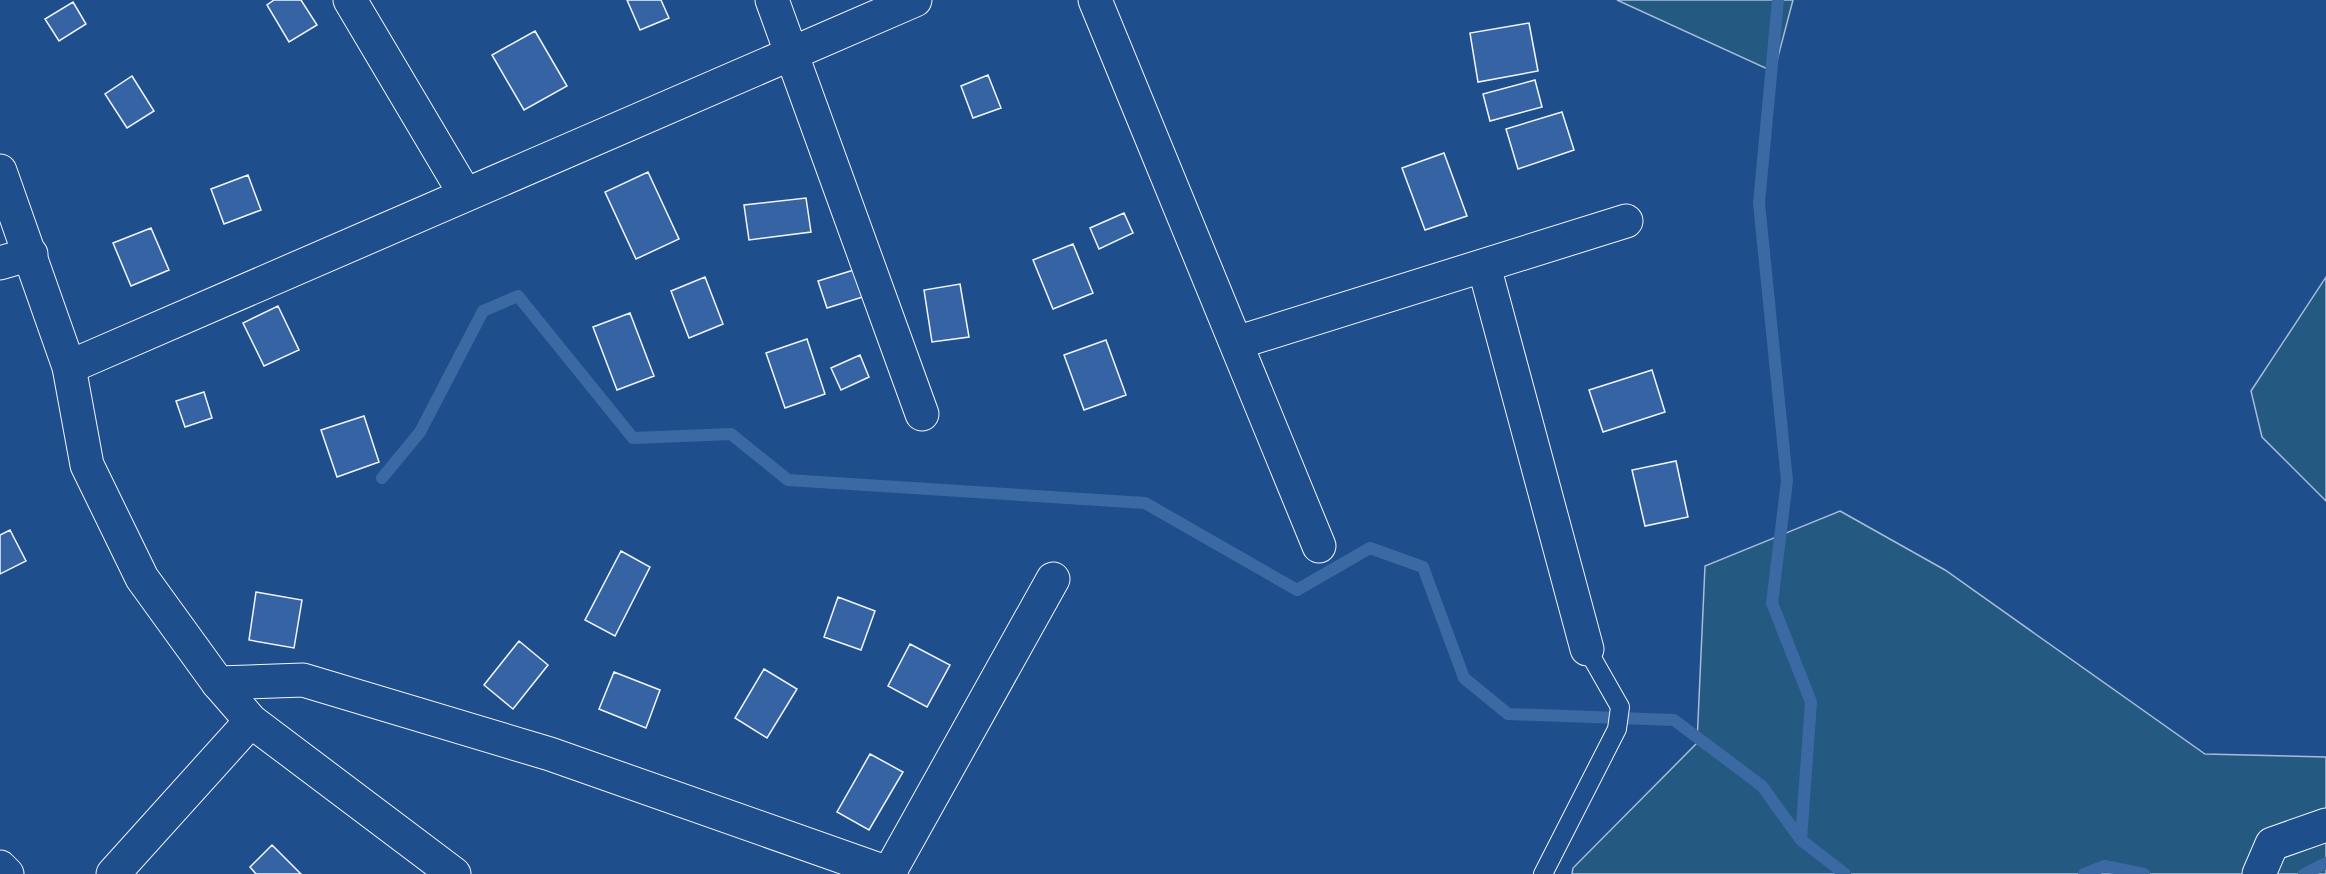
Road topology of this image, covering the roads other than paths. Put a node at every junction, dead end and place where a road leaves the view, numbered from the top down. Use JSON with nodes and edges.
{"nodes":[{"id":1,"x":350,"y":0,"type":"edge"},
{"id":2,"x":772,"y":0,"type":"edge"},
{"id":3,"x":915,"y":0,"type":"edge"},
{"id":4,"x":1095,"y":0,"type":"edge"},
{"id":5,"x":792,"y":52,"type":"junction"},
{"id":6,"x":0,"y":171,"type":"edge"},
{"id":7,"x":465,"y":194,"type":"junction"},
{"id":8,"x":1626,"y":221,"type":"dead end"},
{"id":9,"x":31,"y":254,"type":"junction"},
{"id":10,"x":0,"y":263,"type":"edge"},
{"id":11,"x":1484,"y":266,"type":"junction"},
{"id":12,"x":1236,"y":343,"type":"junction"},
{"id":13,"x":69,"y":367,"type":"junction"},
{"id":14,"x":922,"y":414,"type":"dead end"},
{"id":15,"x":1319,"y":546,"type":"dead end"},
{"id":16,"x":1053,"y":579,"type":"dead end"},
{"id":17,"x":1587,"y":649,"type":"joint"},
{"id":18,"x":218,"y":683,"type":"junction"},
{"id":19,"x":251,"y":721,"type":"junction"},
{"id":20,"x":2326,"y":825,"type":"edge"},
{"id":21,"x":0,"y":867,"type":"edge"},
{"id":22,"x":2259,"y":872,"type":"edge"},
{"id":23,"x":7,"y":874,"type":"edge"},
{"id":24,"x":113,"y":874,"type":"edge"},
{"id":25,"x":454,"y":874,"type":"edge"},
{"id":26,"x":890,"y":874,"type":"edge"},
{"id":27,"x":1543,"y":874,"type":"edge"}],
"edges":[{"from":1,"to":7,"type":"street"},
{"from":2,"to":5,"type":"street"},
{"from":3,"to":5,"type":"street"},
{"from":4,"to":12,"type":"street"},
{"from":5,"to":7,"type":"street"},
{"from":5,"to":14,"type":"street"},
{"from":6,"to":9,"type":"street"},
{"from":7,"to":13,"type":"street"},
{"from":8,"to":11,"type":"street"},
{"from":9,"to":10,"type":"street"},
{"from":9,"to":13,"type":"street"},
{"from":11,"to":12,"type":"street"},
{"from":11,"to":17,"type":"street"},
{"from":12,"to":15,"type":"street"},
{"from":13,"to":18,"type":"street"},
{"from":16,"to":26,"type":"street"},
{"from":17,"to":27,"type":"lane"},
{"from":18,"to":19,"type":"street"},
{"from":18,"to":26,"type":"street"},
{"from":19,"to":24,"type":"street"},
{"from":19,"to":25,"type":"street"},
{"from":20,"to":22,"type":"street"},
{"from":21,"to":23,"type":"street"}]}
